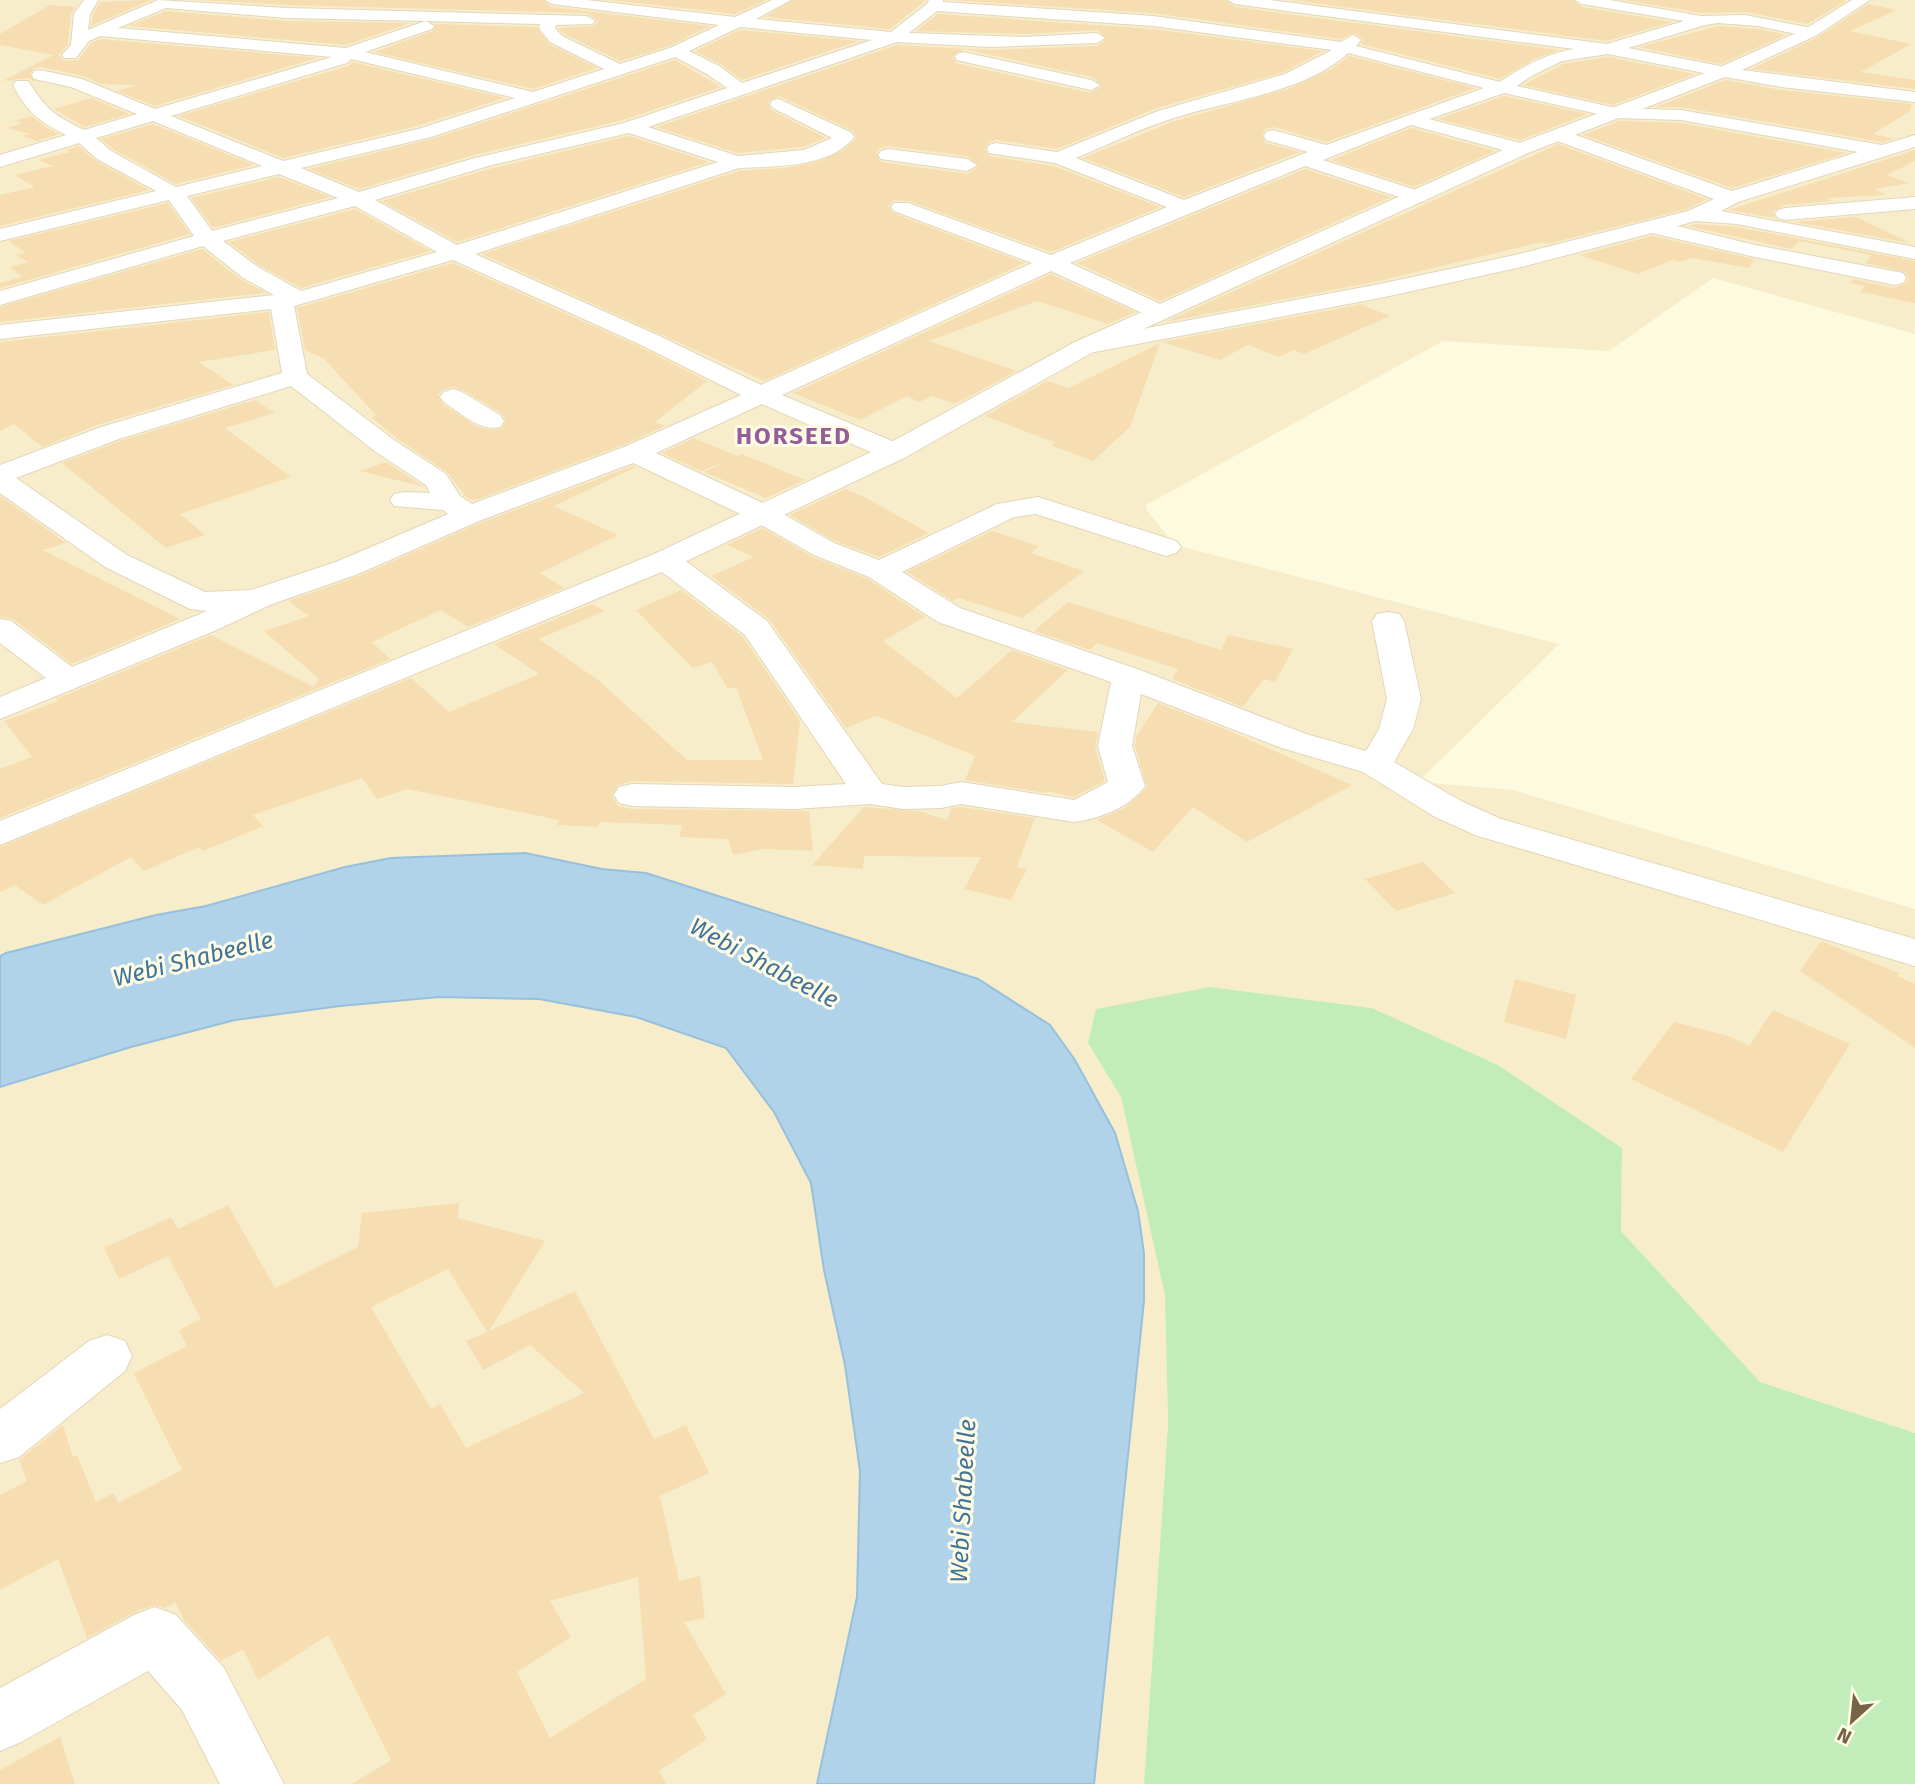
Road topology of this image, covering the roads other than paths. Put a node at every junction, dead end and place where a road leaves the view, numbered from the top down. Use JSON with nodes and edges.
{"nodes":[{"id":1,"x":91,"y":0,"type":"edge"},
{"id":2,"x":323,"y":0,"type":"edge"},
{"id":3,"x":552,"y":0,"type":"edge"},
{"id":4,"x":784,"y":0,"type":"edge"},
{"id":5,"x":1235,"y":0,"type":"edge"},
{"id":6,"x":1863,"y":0,"type":"edge"},
{"id":7,"x":127,"y":1,"type":"edge"},
{"id":8,"x":1594,"y":1,"type":"edge"},
{"id":9,"x":165,"y":2,"type":"edge"},
{"id":10,"x":935,"y":3,"type":"edge"},
{"id":11,"x":487,"y":4,"type":"dead end"},
{"id":12,"x":1408,"y":6,"type":"dead end"},
{"id":13,"x":287,"y":13,"type":"junction"},
{"id":14,"x":1373,"y":16,"type":"junction"},
{"id":15,"x":456,"y":17,"type":"junction"},
{"id":16,"x":676,"y":17,"type":"junction"},
{"id":17,"x":1704,"y":20,"type":"junction"},
{"id":18,"x":550,"y":21,"type":"junction"},
{"id":19,"x":734,"y":22,"type":"junction"},
{"id":20,"x":1221,"y":29,"type":"junction"},
{"id":21,"x":102,"y":32,"type":"junction"},
{"id":22,"x":1811,"y":32,"type":"junction"},
{"id":23,"x":82,"y":38,"type":"junction"},
{"id":24,"x":893,"y":38,"type":"junction"},
{"id":25,"x":922,"y":40,"type":"junction"},
{"id":26,"x":209,"y":42,"type":"junction"},
{"id":27,"x":1346,"y":48,"type":"junction"},
{"id":28,"x":1608,"y":49,"type":"junction"},
{"id":29,"x":676,"y":51,"type":"junction"},
{"id":30,"x":347,"y":53,"type":"junction"},
{"id":31,"x":617,"y":69,"type":"junction"},
{"id":32,"x":1724,"y":72,"type":"junction"},
{"id":33,"x":40,"y":75,"type":"junction"},
{"id":34,"x":1091,"y":85,"type":"dead end"},
{"id":35,"x":571,"y":87,"type":"junction"},
{"id":36,"x":1503,"y":88,"type":"junction"},
{"id":37,"x":740,"y":90,"type":"junction"},
{"id":38,"x":604,"y":95,"type":"dead end"},
{"id":39,"x":538,"y":97,"type":"junction"},
{"id":40,"x":1915,"y":97,"type":"edge"},
{"id":41,"x":779,"y":104,"type":"dead end"},
{"id":42,"x":639,"y":105,"type":"dead end"},
{"id":43,"x":664,"y":113,"type":"junction"},
{"id":44,"x":1616,"y":113,"type":"junction"},
{"id":45,"x":152,"y":115,"type":"junction"},
{"id":46,"x":1410,"y":119,"type":"junction"},
{"id":47,"x":630,"y":127,"type":"junction"},
{"id":48,"x":1559,"y":135,"type":"junction"},
{"id":49,"x":83,"y":136,"type":"junction"},
{"id":50,"x":1273,"y":136,"type":"dead end"},
{"id":51,"x":1915,"y":141,"type":"edge"},
{"id":52,"x":996,"y":149,"type":"dead end"},
{"id":53,"x":1521,"y":149,"type":"junction"},
{"id":54,"x":1326,"y":150,"type":"junction"},
{"id":55,"x":1882,"y":151,"type":"junction"},
{"id":56,"x":888,"y":155,"type":"dead end"},
{"id":57,"x":1059,"y":158,"type":"junction"},
{"id":58,"x":1305,"y":160,"type":"junction"},
{"id":59,"x":0,"y":162,"type":"edge"},
{"id":60,"x":737,"y":162,"type":"junction"},
{"id":61,"x":967,"y":165,"type":"dead end"},
{"id":62,"x":280,"y":166,"type":"junction"},
{"id":63,"x":175,"y":194,"type":"junction"},
{"id":64,"x":1418,"y":197,"type":"junction"},
{"id":65,"x":358,"y":199,"type":"junction"},
{"id":66,"x":1915,"y":203,"type":"edge"},
{"id":67,"x":901,"y":207,"type":"dead end"},
{"id":68,"x":1184,"y":207,"type":"junction"},
{"id":69,"x":1734,"y":208,"type":"junction"},
{"id":70,"x":1650,"y":225,"type":"junction"},
{"id":71,"x":0,"y":235,"type":"edge"},
{"id":72,"x":206,"y":239,"type":"junction"},
{"id":73,"x":455,"y":253,"type":"junction"},
{"id":74,"x":1915,"y":253,"type":"edge"},
{"id":75,"x":1051,"y":263,"type":"junction"},
{"id":76,"x":1895,"y":278,"type":"dead end"},
{"id":77,"x":0,"y":298,"type":"edge"},
{"id":78,"x":289,"y":300,"type":"junction"},
{"id":79,"x":1159,"y":312,"type":"junction"},
{"id":80,"x":0,"y":332,"type":"edge"},
{"id":81,"x":1084,"y":347,"type":"junction"},
{"id":82,"x":295,"y":377,"type":"junction"},
{"id":83,"x":759,"y":394,"type":"junction"},
{"id":84,"x":453,"y":397,"type":"dead end"},
{"id":85,"x":491,"y":421,"type":"dead end"},
{"id":86,"x":894,"y":452,"type":"junction"},
{"id":87,"x":634,"y":453,"type":"junction"},
{"id":88,"x":1,"y":474,"type":"edge"},
{"id":89,"x":404,"y":500,"type":"dead end"},
{"id":90,"x":459,"y":508,"type":"junction"},
{"id":91,"x":761,"y":513,"type":"junction"},
{"id":92,"x":1166,"y":547,"type":"dead end"},
{"id":93,"x":665,"y":560,"type":"junction"},
{"id":94,"x":880,"y":571,"type":"junction"},
{"id":95,"x":261,"y":597,"type":"junction"},
{"id":96,"x":1388,"y":621,"type":"dead end"},
{"id":97,"x":0,"y":628,"type":"edge"},
{"id":98,"x":1128,"y":677,"type":"junction"},
{"id":99,"x":69,"y":680,"type":"junction"},
{"id":100,"x":0,"y":709,"type":"edge"},
{"id":101,"x":1375,"y":765,"type":"junction"},
{"id":102,"x":870,"y":793,"type":"junction"},
{"id":103,"x":632,"y":794,"type":"dead end"},
{"id":104,"x":0,"y":834,"type":"edge"},
{"id":105,"x":1915,"y":953,"type":"edge"},
{"id":106,"x":107,"y":1356,"type":"dead end"},
{"id":107,"x":0,"y":1440,"type":"edge"},
{"id":108,"x":0,"y":1721,"type":"edge"},
{"id":109,"x":253,"y":1784,"type":"edge"}],
"edges":[{"from":1,"to":23,"type":"street"},
{"from":2,"to":13,"type":"street"},
{"from":3,"to":16,"type":"street"},
{"from":4,"to":19,"type":"street"},
{"from":5,"to":14,"type":"street"},
{"from":6,"to":22,"type":"street"},
{"from":7,"to":9,"type":"street"},
{"from":8,"to":17,"type":"street"},
{"from":9,"to":13,"type":"street"},
{"from":9,"to":21,"type":"street"},
{"from":10,"to":20,"type":"street"},
{"from":10,"to":24,"type":"street"},
{"from":11,"to":15,"type":"street"},
{"from":12,"to":14,"type":"street"},
{"from":13,"to":15,"type":"street"},
{"from":13,"to":26,"type":"street"},
{"from":14,"to":27,"type":"street"},
{"from":14,"to":28,"type":"street"},
{"from":15,"to":18,"type":"street"},
{"from":15,"to":30,"type":"street"},
{"from":16,"to":18,"type":"street"},
{"from":16,"to":19,"type":"street"},
{"from":17,"to":22,"type":"street"},
{"from":17,"to":28,"type":"street"},
{"from":18,"to":31,"type":"street"},
{"from":19,"to":24,"type":"street"},
{"from":19,"to":29,"type":"street"},
{"from":20,"to":25,"type":"street"},
{"from":20,"to":27,"type":"street"},
{"from":21,"to":23,"type":"street"},
{"from":21,"to":26,"type":"street"},
{"from":22,"to":32,"type":"street"},
{"from":23,"to":33,"type":"street"},
{"from":24,"to":25,"type":"street"},
{"from":24,"to":37,"type":"street"},
{"from":25,"to":34,"type":"street"},
{"from":26,"to":30,"type":"street"},
{"from":27,"to":36,"type":"street"},
{"from":27,"to":57,"type":"street"},
{"from":28,"to":32,"type":"street"},
{"from":28,"to":36,"type":"street"},
{"from":29,"to":31,"type":"street"},
{"from":29,"to":37,"type":"street"},
{"from":30,"to":39,"type":"street"},
{"from":30,"to":45,"type":"street"},
{"from":31,"to":35,"type":"street"},
{"from":32,"to":40,"type":"street"},
{"from":32,"to":44,"type":"street"},
{"from":33,"to":45,"type":"street"},
{"from":33,"to":49,"type":"street"},
{"from":35,"to":38,"type":"street"},
{"from":35,"to":39,"type":"street"},
{"from":36,"to":44,"type":"street"},
{"from":36,"to":46,"type":"street"},
{"from":37,"to":43,"type":"street"},
{"from":39,"to":62,"type":"street"},
{"from":41,"to":60,"type":"street"},
{"from":42,"to":43,"type":"street"},
{"from":43,"to":47,"type":"street"},
{"from":44,"to":48,"type":"street"},
{"from":44,"to":55,"type":"street"},
{"from":45,"to":49,"type":"street"},
{"from":45,"to":62,"type":"street"},
{"from":46,"to":53,"type":"street"},
{"from":46,"to":54,"type":"street"},
{"from":47,"to":60,"type":"street"},
{"from":47,"to":65,"type":"street"},
{"from":48,"to":53,"type":"street"},
{"from":48,"to":69,"type":"street"},
{"from":49,"to":59,"type":"street"},
{"from":49,"to":63,"type":"street"},
{"from":50,"to":54,"type":"street"},
{"from":51,"to":55,"type":"street"},
{"from":52,"to":57,"type":"street"},
{"from":53,"to":64,"type":"street"},
{"from":54,"to":58,"type":"street"},
{"from":55,"to":69,"type":"street"},
{"from":56,"to":61,"type":"street"},
{"from":57,"to":68,"type":"street"},
{"from":58,"to":64,"type":"street"},
{"from":58,"to":68,"type":"street"},
{"from":60,"to":73,"type":"street"},
{"from":62,"to":63,"type":"street"},
{"from":62,"to":65,"type":"street"},
{"from":63,"to":71,"type":"street"},
{"from":63,"to":72,"type":"street"},
{"from":64,"to":79,"type":"street"},
{"from":65,"to":72,"type":"street"},
{"from":65,"to":73,"type":"street"},
{"from":66,"to":69,"type":"street"},
{"from":67,"to":75,"type":"street"},
{"from":68,"to":75,"type":"street"},
{"from":69,"to":70,"type":"street"},
{"from":69,"to":74,"type":"street"},
{"from":70,"to":76,"type":"street"},
{"from":70,"to":81,"type":"street"},
{"from":72,"to":77,"type":"street"},
{"from":72,"to":78,"type":"street"},
{"from":73,"to":78,"type":"street"},
{"from":73,"to":83,"type":"street"},
{"from":75,"to":79,"type":"street"},
{"from":75,"to":83,"type":"street"},
{"from":78,"to":80,"type":"street"},
{"from":78,"to":82,"type":"street"},
{"from":79,"to":81,"type":"street"},
{"from":81,"to":86,"type":"street"},
{"from":82,"to":88,"type":"street"},
{"from":82,"to":90,"type":"street"},
{"from":83,"to":86,"type":"street"},
{"from":83,"to":87,"type":"street"},
{"from":84,"to":85,"type":"street"},
{"from":86,"to":91,"type":"street"},
{"from":87,"to":90,"type":"street"},
{"from":87,"to":91,"type":"street"},
{"from":88,"to":95,"type":"street"},
{"from":89,"to":90,"type":"street"},
{"from":90,"to":95,"type":"street"},
{"from":91,"to":93,"type":"street"},
{"from":91,"to":94,"type":"street"},
{"from":92,"to":94,"type":"street"},
{"from":93,"to":102,"type":"street"},
{"from":93,"to":104,"type":"street"},
{"from":94,"to":98,"type":"street"},
{"from":95,"to":99,"type":"street"},
{"from":96,"to":101,"type":"street"},
{"from":97,"to":99,"type":"street"},
{"from":98,"to":101,"type":"street"},
{"from":98,"to":102,"type":"street"},
{"from":99,"to":100,"type":"street"},
{"from":101,"to":105,"type":"street"},
{"from":102,"to":103,"type":"street"},
{"from":106,"to":107,"type":"street"},
{"from":108,"to":109,"type":"street"}]}
